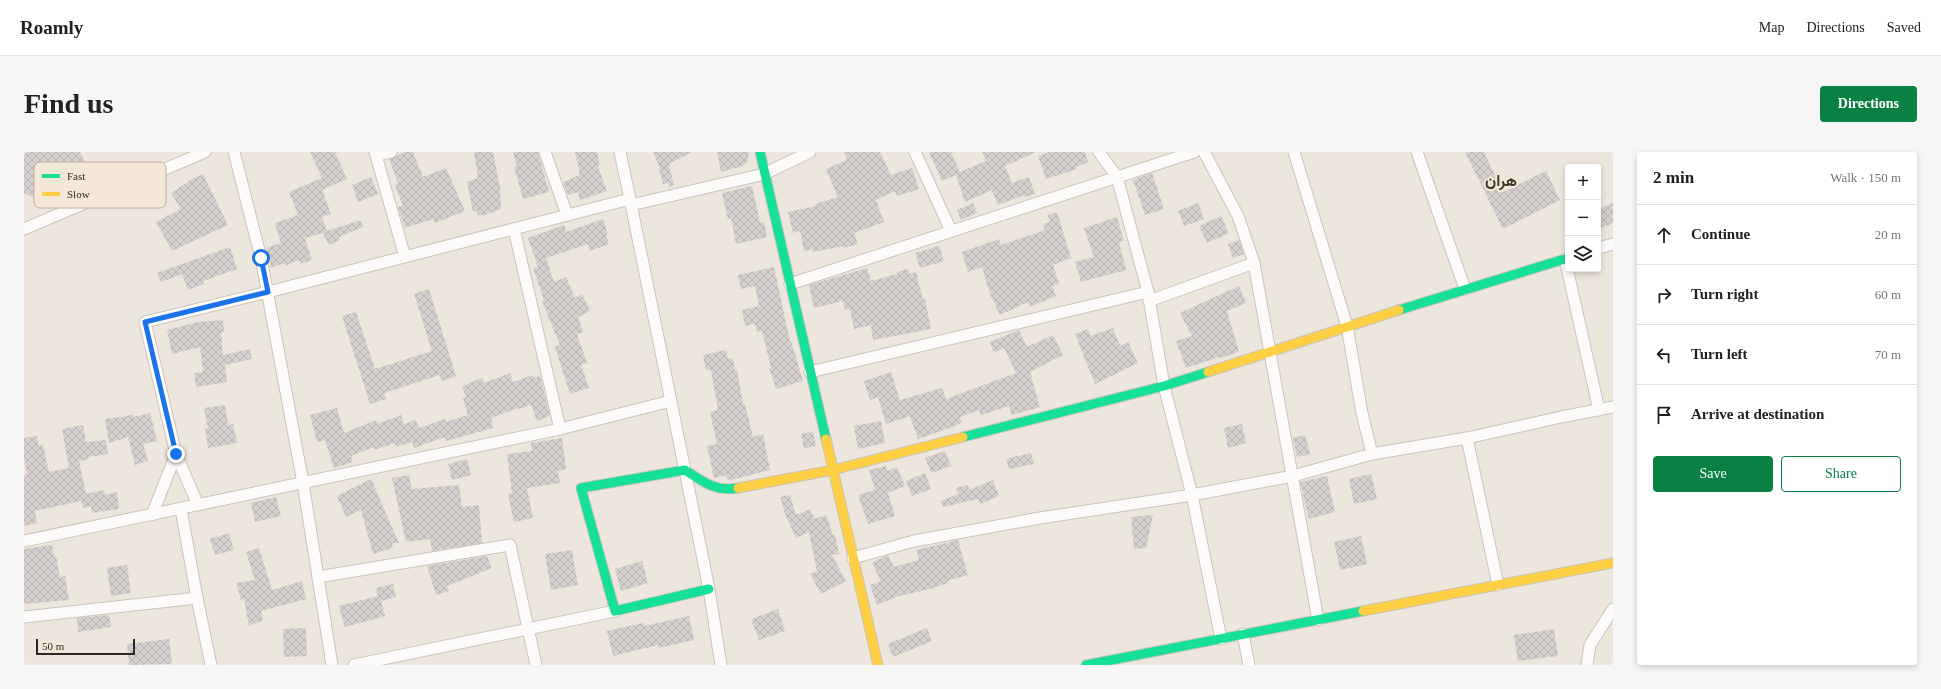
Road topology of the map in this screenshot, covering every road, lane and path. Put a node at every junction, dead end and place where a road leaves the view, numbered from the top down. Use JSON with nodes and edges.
{"nodes":[{"id":1,"x":205,"y":152,"type":"edge"},
{"id":2,"x":234,"y":152,"type":"edge"},
{"id":3,"x":391,"y":152,"type":"edge"},
{"id":4,"x":545,"y":152,"type":"edge"},
{"id":5,"x":620,"y":152,"type":"edge"},
{"id":6,"x":760,"y":152,"type":"edge"},
{"id":7,"x":810,"y":152,"type":"edge"},
{"id":8,"x":915,"y":152,"type":"edge"},
{"id":9,"x":1099,"y":152,"type":"edge"},
{"id":10,"x":1194,"y":152,"type":"edge"},
{"id":11,"x":1204,"y":152,"type":"edge"},
{"id":12,"x":1294,"y":152,"type":"edge"},
{"id":13,"x":1417,"y":152,"type":"edge"},
{"id":14,"x":376,"y":153,"type":"edge"},
{"id":15,"x":166,"y":169,"type":"edge"},
{"id":16,"x":764,"y":174,"type":"junction"},
{"id":17,"x":1117,"y":177,"type":"junction"},
{"id":18,"x":631,"y":202,"type":"junction"},
{"id":19,"x":73,"y":208,"type":"edge"},
{"id":20,"x":567,"y":216,"type":"junction"},
{"id":21,"x":24,"y":229,"type":"edge"},
{"id":22,"x":514,"y":229,"type":"junction"},
{"id":23,"x":951,"y":231,"type":"junction"},
{"id":24,"x":1613,"y":244,"type":"edge"},
{"id":25,"x":1601,"y":247,"type":"edge"},
{"id":26,"x":405,"y":257,"type":"junction"},
{"id":27,"x":1565,"y":258,"type":"edge"},
{"id":28,"x":1254,"y":263,"type":"junction"},
{"id":29,"x":1569,"y":272,"type":"edge"},
{"id":30,"x":790,"y":284,"type":"junction"},
{"id":31,"x":1465,"y":289,"type":"junction"},
{"id":32,"x":268,"y":292,"type":"junction"},
{"id":33,"x":1149,"y":296,"type":"junction"},
{"id":34,"x":1347,"y":326,"type":"junction"},
{"id":35,"x":1269,"y":351,"type":"junction"},
{"id":36,"x":810,"y":372,"type":"junction"},
{"id":37,"x":1164,"y":386,"type":"junction"},
{"id":38,"x":671,"y":401,"type":"junction"},
{"id":39,"x":1613,"y":407,"type":"edge"},
{"id":40,"x":1598,"y":410,"type":"junction"},
{"id":41,"x":560,"y":428,"type":"junction"},
{"id":42,"x":1467,"y":438,"type":"junction"},
{"id":43,"x":176,"y":454,"type":"junction"},
{"id":44,"x":1372,"y":454,"type":"junction"},
{"id":45,"x":685,"y":470,"type":"junction"},
{"id":46,"x":833,"y":470,"type":"junction"},
{"id":47,"x":1293,"y":476,"type":"junction"},
{"id":48,"x":303,"y":483,"type":"junction"},
{"id":49,"x":1192,"y":495,"type":"junction"},
{"id":50,"x":198,"y":505,"type":"junction"},
{"id":51,"x":181,"y":509,"type":"junction"},
{"id":52,"x":152,"y":515,"type":"junction"},
{"id":53,"x":24,"y":541,"type":"edge"},
{"id":54,"x":853,"y":558,"type":"junction"},
{"id":55,"x":1613,"y":563,"type":"edge"},
{"id":56,"x":318,"y":576,"type":"junction"},
{"id":57,"x":1498,"y":585,"type":"junction"},
{"id":58,"x":709,"y":589,"type":"junction"},
{"id":59,"x":197,"y":598,"type":"junction"},
{"id":60,"x":1613,"y":609,"type":"edge"},
{"id":61,"x":615,"y":611,"type":"junction"},
{"id":62,"x":24,"y":617,"type":"edge"},
{"id":63,"x":1318,"y":620,"type":"junction"},
{"id":64,"x":528,"y":628,"type":"junction"},
{"id":65,"x":1244,"y":634,"type":"junction"},
{"id":66,"x":1221,"y":639,"type":"junction"},
{"id":67,"x":211,"y":665,"type":"edge"},
{"id":68,"x":332,"y":665,"type":"edge"},
{"id":69,"x":354,"y":665,"type":"edge"},
{"id":70,"x":536,"y":665,"type":"edge"},
{"id":71,"x":721,"y":665,"type":"edge"},
{"id":72,"x":878,"y":665,"type":"edge"},
{"id":73,"x":1086,"y":665,"type":"edge"},
{"id":74,"x":1249,"y":665,"type":"edge"},
{"id":75,"x":1587,"y":665,"type":"edge"}],
"edges":[{"from":1,"to":15,"type":"street"},
{"from":2,"to":32,"type":"street"},
{"from":3,"to":14,"type":"street"},
{"from":4,"to":20,"type":"street"},
{"from":5,"to":18,"type":"street"},
{"from":6,"to":16,"type":"street"},
{"from":7,"to":16,"type":"street"},
{"from":8,"to":23,"type":"street"},
{"from":9,"to":17,"type":"street"},
{"from":10,"to":17,"type":"street"},
{"from":11,"to":28,"type":"street"},
{"from":12,"to":34,"type":"street"},
{"from":13,"to":31,"type":"street"},
{"from":14,"to":26,"type":"street"},
{"from":16,"to":18,"type":"street"},
{"from":16,"to":30,"type":"street"},
{"from":17,"to":23,"type":"street"},
{"from":17,"to":33,"type":"street"},
{"from":18,"to":20,"type":"street"},
{"from":18,"to":38,"type":"street"},
{"from":19,"to":21,"type":"street"},
{"from":20,"to":22,"type":"street"},
{"from":22,"to":26,"type":"street"},
{"from":22,"to":41,"type":"street"},
{"from":23,"to":30,"type":"street"},
{"from":24,"to":25,"type":"street"},
{"from":26,"to":32,"type":"street"},
{"from":27,"to":31,"type":"street"},
{"from":28,"to":33,"type":"street"},
{"from":28,"to":35,"type":"street"},
{"from":29,"to":40,"type":"street"},
{"from":30,"to":36,"type":"street"},
{"from":31,"to":34,"type":"street"},
{"from":32,"to":43,"type":"street"},
{"from":32,"to":48,"type":"street"},
{"from":33,"to":36,"type":"street"},
{"from":33,"to":37,"type":"street"},
{"from":34,"to":35,"type":"street"},
{"from":34,"to":44,"type":"street"},
{"from":35,"to":37,"type":"street"},
{"from":35,"to":47,"type":"street"},
{"from":36,"to":46,"type":"street"},
{"from":37,"to":46,"type":"street"},
{"from":37,"to":49,"type":"street"},
{"from":38,"to":41,"type":"street"},
{"from":38,"to":45,"type":"street"},
{"from":39,"to":40,"type":"street"},
{"from":40,"to":42,"type":"street"},
{"from":41,"to":48,"type":"street"},
{"from":42,"to":44,"type":"street"},
{"from":42,"to":57,"type":"street"},
{"from":43,"to":50,"type":"street"},
{"from":43,"to":52,"type":"street"},
{"from":44,"to":47,"type":"street"},
{"from":45,"to":46,"type":"street"},
{"from":45,"to":58,"type":"street"},
{"from":45,"to":61,"type":"street"},
{"from":46,"to":54,"type":"street"},
{"from":47,"to":49,"type":"street"},
{"from":47,"to":63,"type":"street"},
{"from":48,"to":50,"type":"street"},
{"from":48,"to":56,"type":"street"},
{"from":49,"to":54,"type":"street"},
{"from":49,"to":66,"type":"street"},
{"from":50,"to":51,"type":"street"},
{"from":51,"to":52,"type":"street"},
{"from":51,"to":59,"type":"street"},
{"from":52,"to":53,"type":"street"},
{"from":54,"to":72,"type":"street"},
{"from":55,"to":57,"type":"street"},
{"from":56,"to":64,"type":"street"},
{"from":56,"to":68,"type":"street"},
{"from":57,"to":63,"type":"street"},
{"from":58,"to":61,"type":"street"},
{"from":58,"to":71,"type":"street"},
{"from":59,"to":62,"type":"street"},
{"from":59,"to":67,"type":"street"},
{"from":60,"to":75,"type":"street"},
{"from":61,"to":64,"type":"street"},
{"from":63,"to":65,"type":"street"},
{"from":64,"to":69,"type":"street"},
{"from":64,"to":70,"type":"street"},
{"from":65,"to":66,"type":"street"},
{"from":65,"to":74,"type":"street"},
{"from":66,"to":73,"type":"street"}]}
